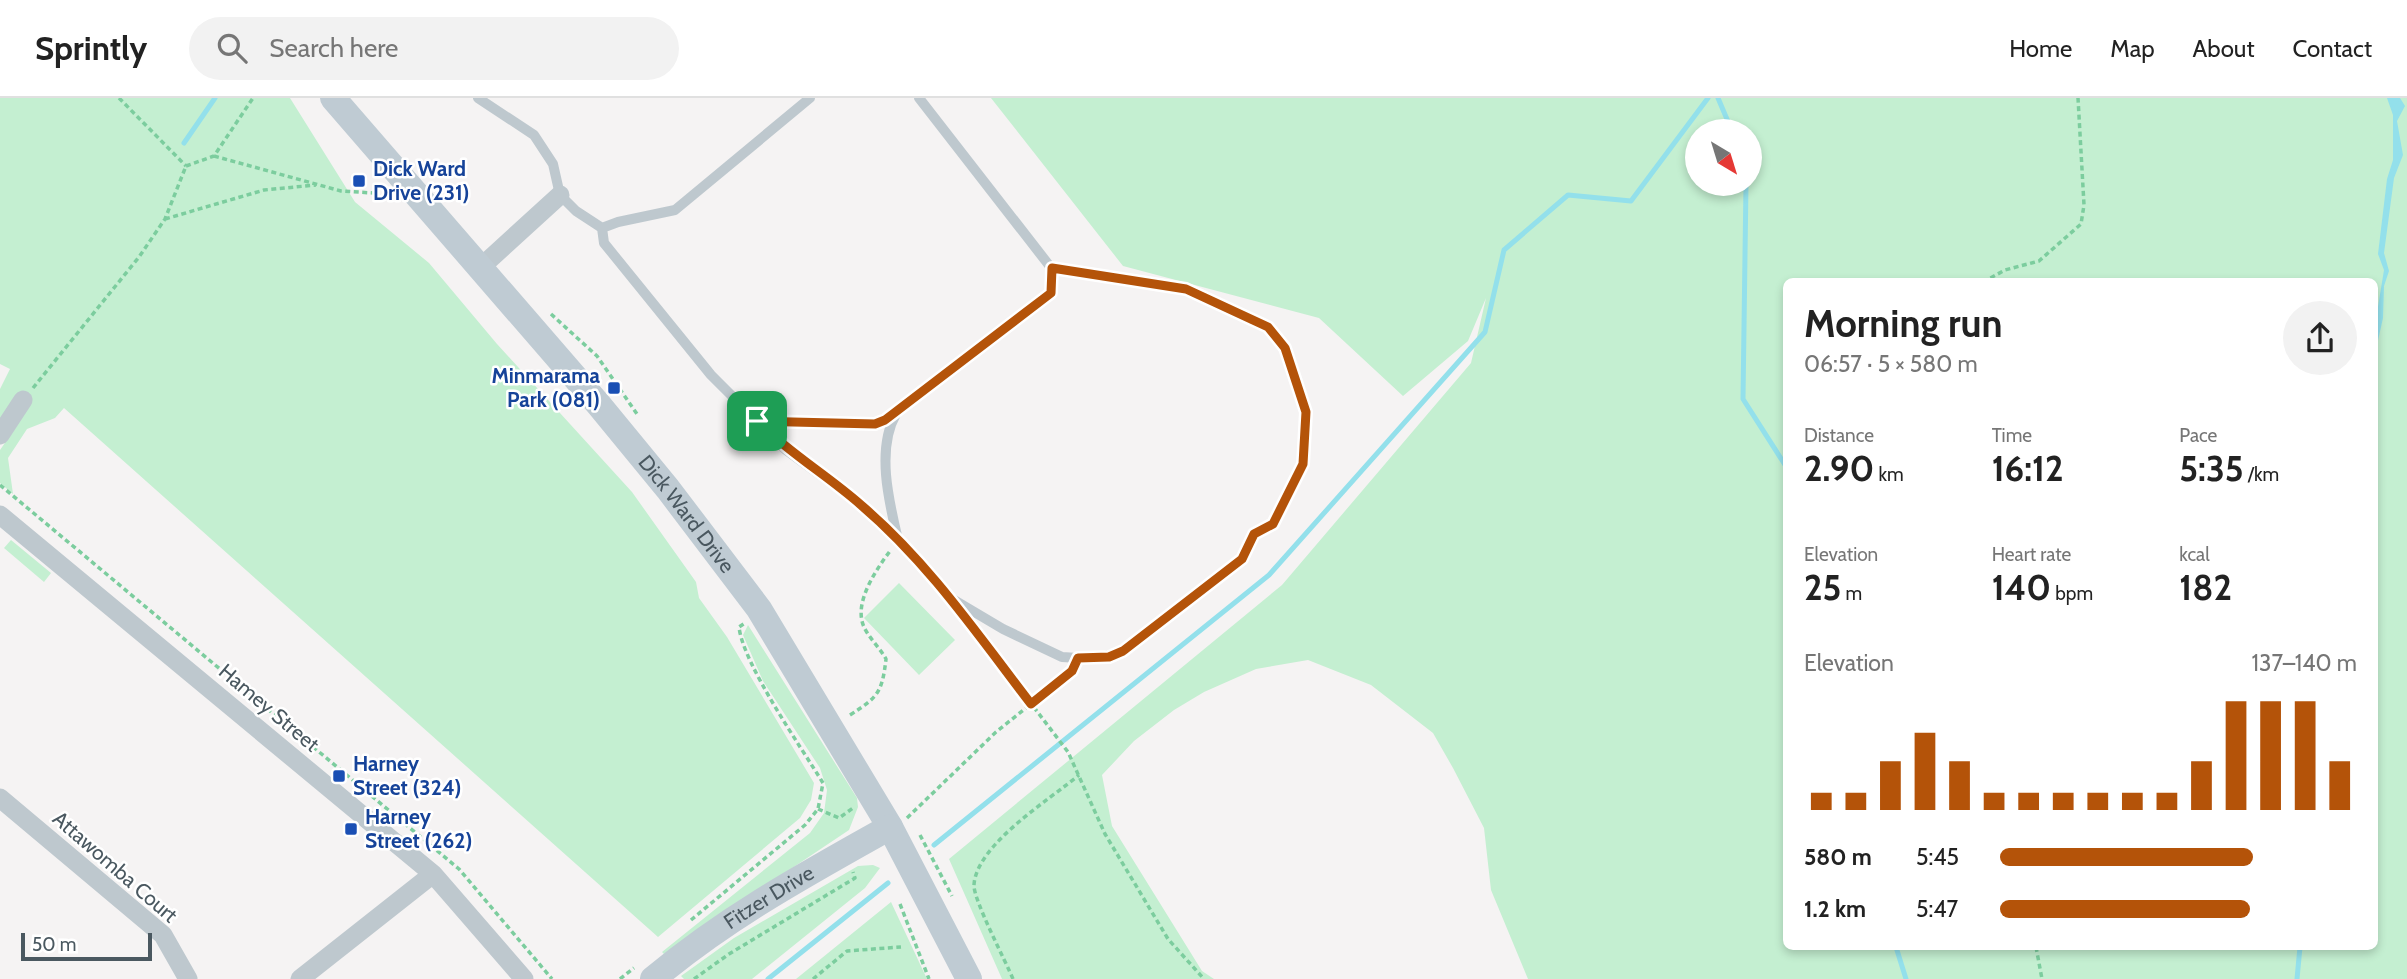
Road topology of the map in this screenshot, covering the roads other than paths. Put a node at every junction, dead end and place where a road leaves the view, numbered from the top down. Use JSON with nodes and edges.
{"nodes":[{"id":1,"x":333,"y":98,"type":"edge"},
{"id":2,"x":478,"y":98,"type":"edge"},
{"id":3,"x":810,"y":98,"type":"edge"},
{"id":4,"x":919,"y":98,"type":"edge"},
{"id":5,"x":561,"y":195,"type":"junction"},
{"id":6,"x":602,"y":228,"type":"junction"},
{"id":7,"x":480,"y":268,"type":"junction"},
{"id":8,"x":1052,"y":268,"type":"junction"},
{"id":9,"x":23,"y":400,"type":"road end"},
{"id":10,"x":896,"y":414,"type":"junction"},
{"id":11,"x":757,"y":421,"type":"junction"},
{"id":12,"x":0,"y":435,"type":"edge"},
{"id":13,"x":0,"y":515,"type":"edge"},
{"id":14,"x":898,"y":540,"type":"junction"},
{"id":15,"x":0,"y":798,"type":"edge"},
{"id":16,"x":900,"y":822,"type":"junction"},
{"id":17,"x":433,"y":874,"type":"junction"},
{"id":18,"x":188,"y":979,"type":"edge"},
{"id":19,"x":300,"y":979,"type":"edge"},
{"id":20,"x":524,"y":979,"type":"edge"},
{"id":21,"x":653,"y":979,"type":"edge"},
{"id":22,"x":969,"y":979,"type":"edge"}],
"edges":[{"from":1,"to":7,"type":"street","name":"Dick Ward Drive"},
{"from":2,"to":5,"type":"lane"},
{"from":3,"to":6,"type":"lane"},
{"from":4,"to":8,"type":"lane"},
{"from":5,"to":6,"type":"lane"},
{"from":5,"to":7,"type":"street"},
{"from":6,"to":11,"type":"lane"},
{"from":7,"to":16,"type":"street","name":"Dick Ward Drive"},
{"from":8,"to":10,"type":"lane"},
{"from":8,"to":14,"type":"lane"},
{"from":9,"to":12,"type":"street"},
{"from":10,"to":11,"type":"lane"},
{"from":10,"to":14,"type":"lane"},
{"from":11,"to":14,"type":"lane"},
{"from":13,"to":17,"type":"street","name":"Hamey Street"},
{"from":15,"to":18,"type":"street","name":"Attawomba Court"},
{"from":16,"to":21,"type":"street","name":"Fitzer Drive"},
{"from":16,"to":22,"type":"street","name":"Dick Ward Drive"},
{"from":17,"to":19,"type":"street"},
{"from":17,"to":20,"type":"street","name":"Hamey Street"}]}
